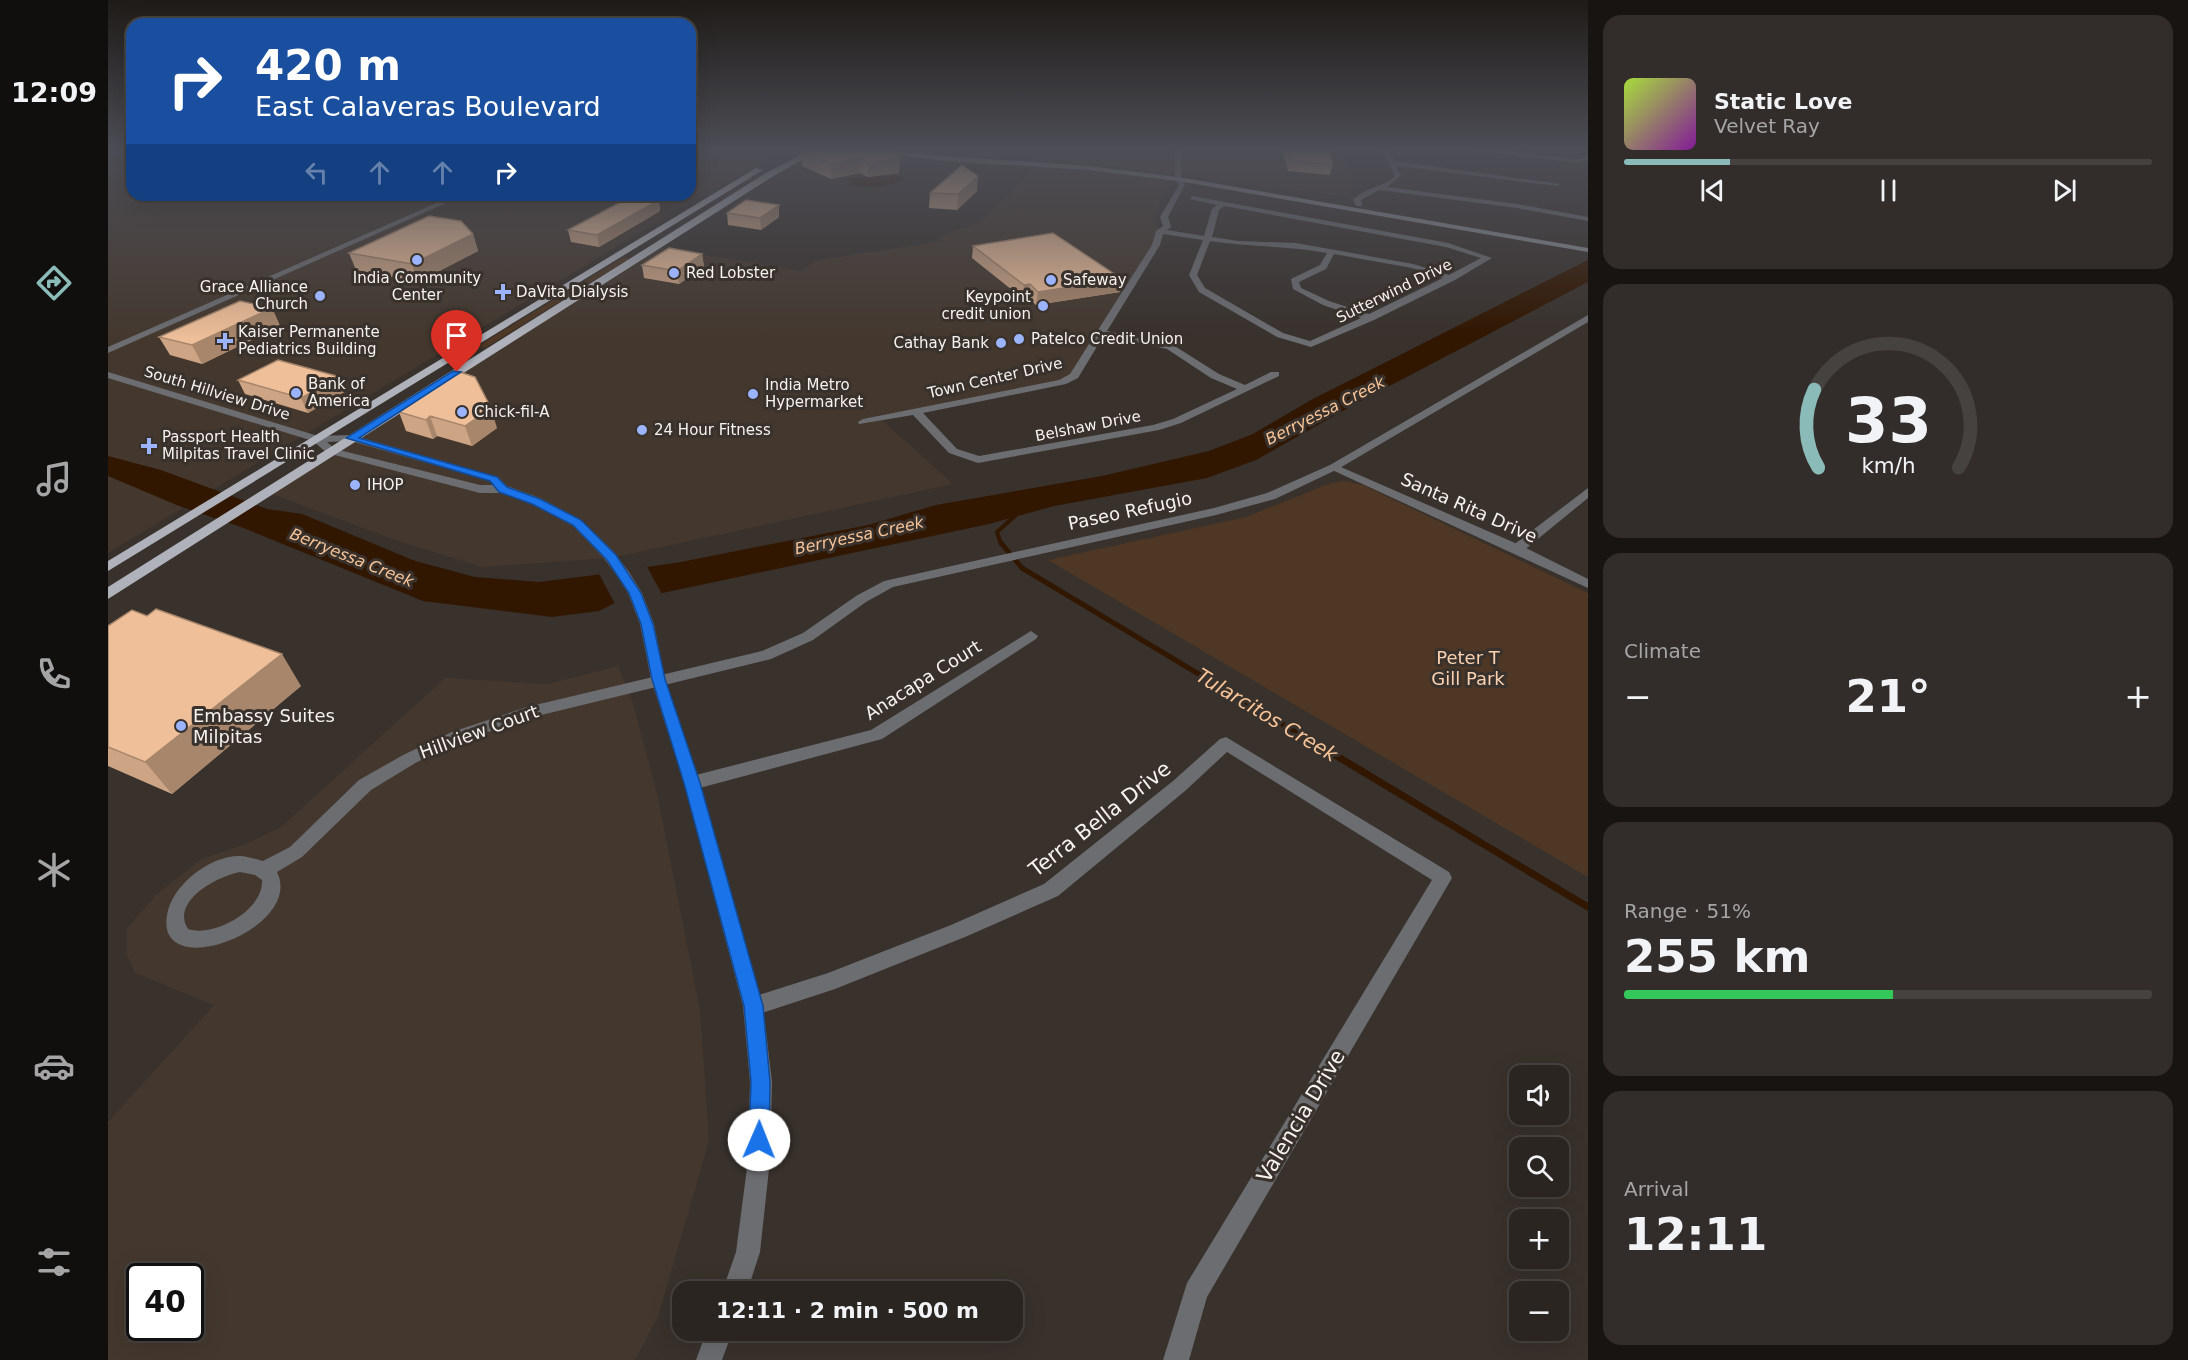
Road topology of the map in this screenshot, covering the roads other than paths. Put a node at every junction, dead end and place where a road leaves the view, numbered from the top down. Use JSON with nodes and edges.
{"nodes":[{"id":1,"x":423,"y":211,"type":"edge"},
{"id":2,"x":690,"y":211,"type":"edge"},
{"id":3,"x":713,"y":211,"type":"edge"},
{"id":4,"x":1167,"y":211,"type":"edge"},
{"id":5,"x":1215,"y":211,"type":"edge"},
{"id":6,"x":1260,"y":211,"type":"edge"},
{"id":7,"x":1352,"y":211,"type":"edge"},
{"id":8,"x":1385,"y":211,"type":"edge"},
{"id":9,"x":1389,"y":211,"type":"edge"},
{"id":10,"x":1547,"y":211,"type":"edge"},
{"id":11,"x":1588,"y":219,"type":"edge"},
{"id":12,"x":1342,"y":225,"type":"junction"},
{"id":13,"x":1158,"y":228,"type":"junction"},
{"id":14,"x":1206,"y":239,"type":"junction"},
{"id":15,"x":1588,"y":244,"type":"edge"},
{"id":16,"x":1331,"y":252,"type":"junction"},
{"id":17,"x":1452,"y":278,"type":"junction"},
{"id":18,"x":1371,"y":318,"type":"junction"},
{"id":19,"x":1588,"y":318,"type":"edge"},
{"id":20,"x":1101,"y":332,"type":"junction"},
{"id":21,"x":108,"y":350,"type":"edge"},
{"id":22,"x":1275,"y":374,"type":"dead end"},
{"id":23,"x":108,"y":375,"type":"edge"},
{"id":24,"x":1244,"y":388,"type":"junction"},
{"id":25,"x":915,"y":411,"type":"junction"},
{"id":26,"x":863,"y":422,"type":"dead end"},
{"id":27,"x":351,"y":438,"type":"junction"},
{"id":28,"x":317,"y":439,"type":"junction"},
{"id":29,"x":331,"y":451,"type":"junction"},
{"id":30,"x":1334,"y":467,"type":"junction"},
{"id":31,"x":503,"y":489,"type":"junction"},
{"id":32,"x":1588,"y":492,"type":"edge"},
{"id":33,"x":1517,"y":549,"type":"junction"},
{"id":34,"x":108,"y":567,"type":"edge"},
{"id":35,"x":1588,"y":584,"type":"edge"},
{"id":36,"x":108,"y":594,"type":"edge"},
{"id":37,"x":1031,"y":636,"type":"dead end"},
{"id":38,"x":658,"y":679,"type":"junction"},
{"id":39,"x":692,"y":783,"type":"junction"},
{"id":40,"x":264,"y":870,"type":"junction"},
{"id":41,"x":1443,"y":878,"type":"joint"},
{"id":42,"x":753,"y":1006,"type":"junction"},
{"id":43,"x":738,"y":1281,"type":"edge"},
{"id":44,"x":716,"y":1341,"type":"edge"},
{"id":45,"x":709,"y":1360,"type":"edge"},
{"id":46,"x":1176,"y":1360,"type":"edge"}],
"edges":[{"from":1,"to":21,"type":"street"},
{"from":2,"to":28,"type":"highway"},
{"from":3,"to":27,"type":"highway"},
{"from":4,"to":13,"type":"street","name":"Town Center Drive"},
{"from":5,"to":14,"type":"street"},
{"from":6,"to":12,"type":"street"},
{"from":7,"to":12,"type":"street"},
{"from":8,"to":15,"type":"main road"},
{"from":9,"to":15,"type":"main road"},
{"from":10,"to":11,"type":"street"},
{"from":12,"to":17,"type":"street","name":"Sutterwind Drive"},
{"from":13,"to":14,"type":"street"},
{"from":13,"to":20,"type":"street","name":"Town Center Drive"},
{"from":14,"to":16,"type":"street"},
{"from":14,"to":18,"type":"street","name":"Sutterwind Drive"},
{"from":16,"to":17,"type":"street"},
{"from":16,"to":18,"type":"street"},
{"from":17,"to":18,"type":"street","name":"Sutterwind Drive"},
{"from":19,"to":30,"type":"street","name":"Paseo Refugio"},
{"from":20,"to":24,"type":"street"},
{"from":20,"to":25,"type":"street","name":"Town Center Drive"},
{"from":22,"to":24,"type":"street","name":"Belshaw Drive"},
{"from":23,"to":28,"type":"street","name":"South Hillview Drive"},
{"from":24,"to":25,"type":"street","name":"Belshaw Drive"},
{"from":25,"to":26,"type":"street","name":"Town Center Drive"},
{"from":27,"to":28,"type":"street"},
{"from":27,"to":29,"type":"highway"},
{"from":27,"to":31,"type":"street"},
{"from":28,"to":29,"type":"street"},
{"from":28,"to":34,"type":"highway"},
{"from":29,"to":31,"type":"street"},
{"from":29,"to":36,"type":"highway"},
{"from":30,"to":33,"type":"street","name":"Santa Rita Drive"},
{"from":30,"to":38,"type":"street","name":"Paseo Refugio"},
{"from":31,"to":38,"type":"street"},
{"from":32,"to":33,"type":"street"},
{"from":33,"to":35,"type":"street","name":"Santa Rita Drive"},
{"from":37,"to":39,"type":"street","name":"Anacapa Court"},
{"from":38,"to":39,"type":"street"},
{"from":38,"to":40,"type":"street","name":"Hillview Court"},
{"from":39,"to":42,"type":"street"},
{"from":40,"to":40,"type":"street"},
{"from":41,"to":42,"type":"street","name":"Terra Bella Drive"},
{"from":41,"to":46,"type":"street","name":"Valencia Drive"},
{"from":42,"to":43,"type":"street"},
{"from":44,"to":45,"type":"street"}]}
